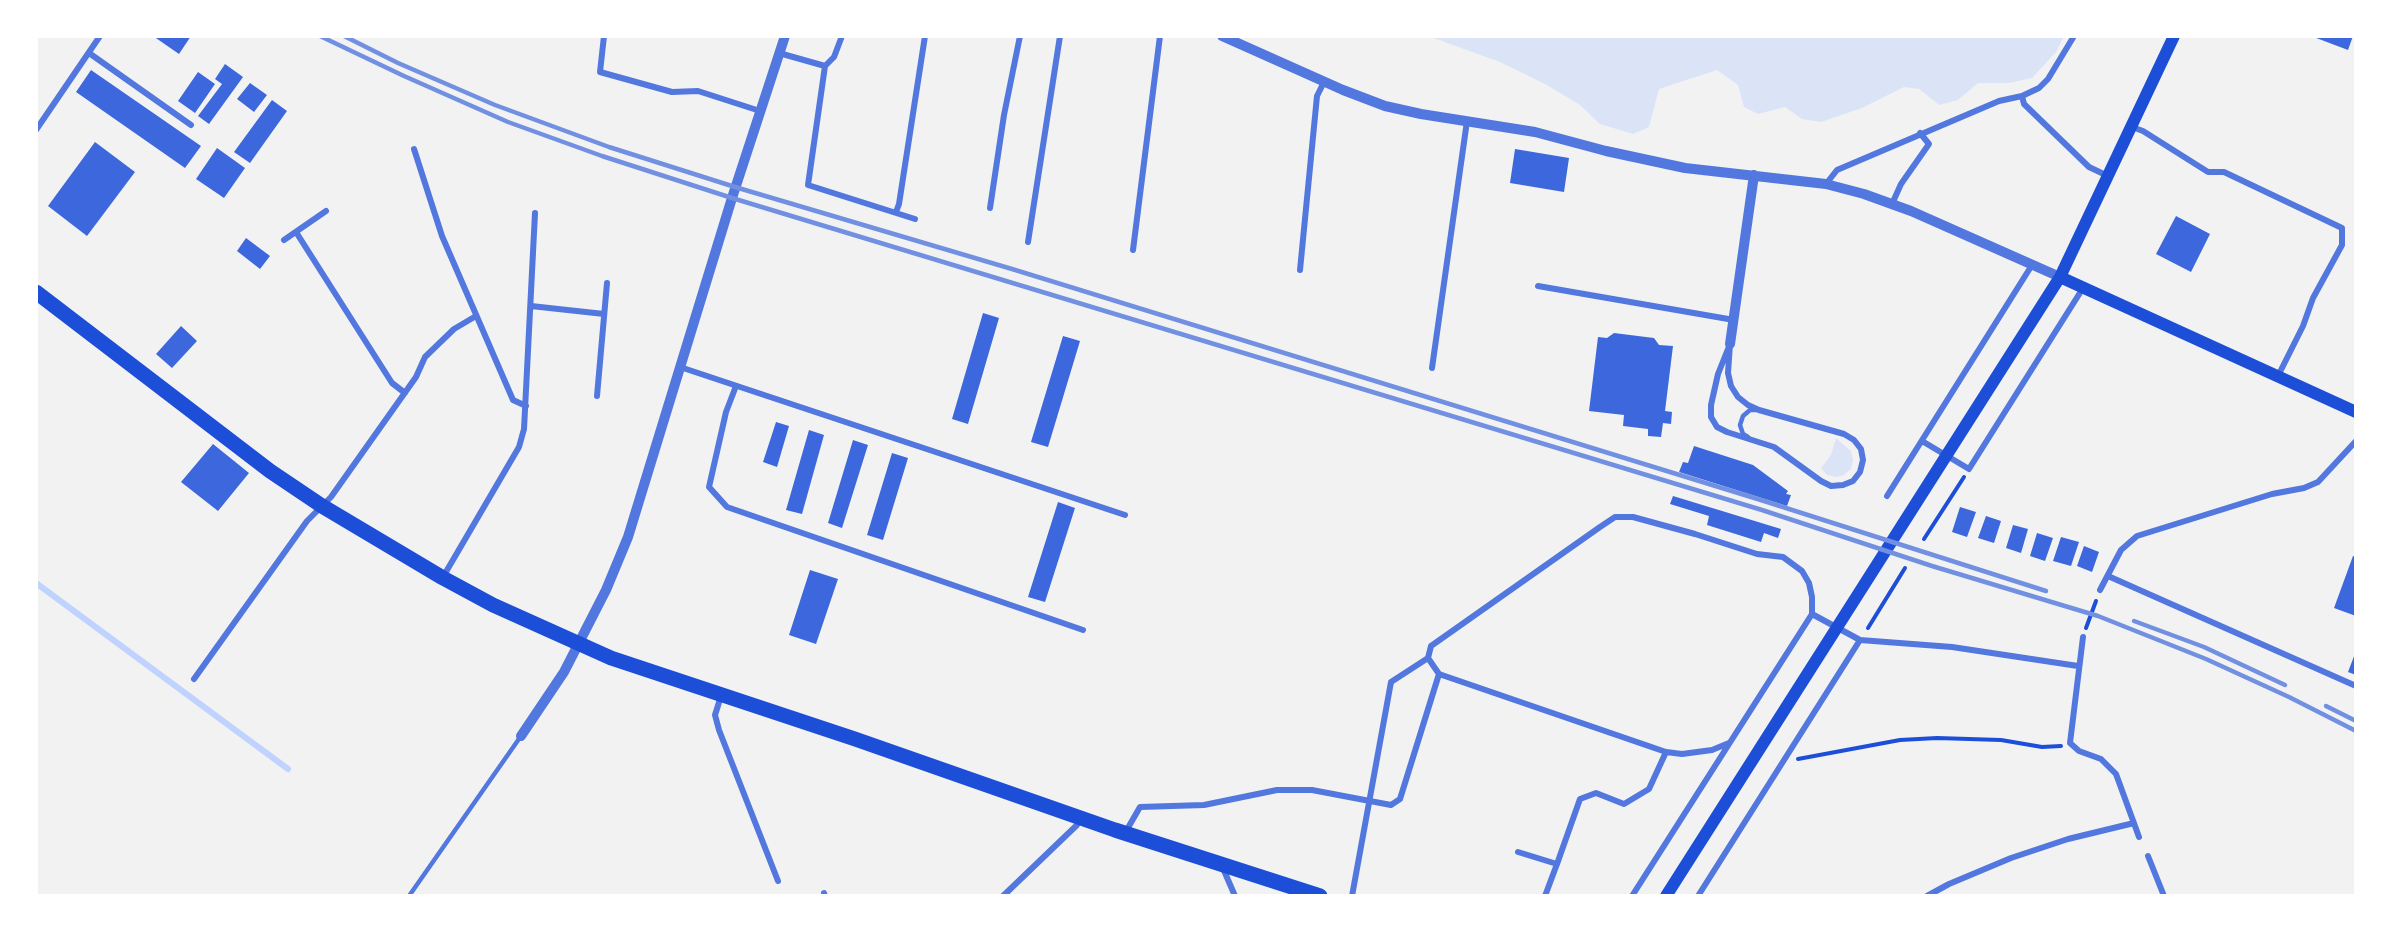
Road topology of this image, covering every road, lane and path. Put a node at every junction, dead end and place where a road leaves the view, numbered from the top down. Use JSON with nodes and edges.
{"nodes":[{"id":1,"x":100,"y":36,"type":"edge"},
{"id":2,"x":604,"y":36,"type":"edge"},
{"id":3,"x":785,"y":36,"type":"edge"},
{"id":4,"x":842,"y":36,"type":"edge"},
{"id":5,"x":925,"y":36,"type":"edge"},
{"id":6,"x":1020,"y":36,"type":"edge"},
{"id":7,"x":1060,"y":36,"type":"edge"},
{"id":8,"x":1160,"y":36,"type":"edge"},
{"id":9,"x":1222,"y":36,"type":"edge"},
{"id":10,"x":2074,"y":36,"type":"edge"},
{"id":11,"x":2174,"y":36,"type":"edge"},
{"id":12,"x":89,"y":53,"type":"junction"},
{"id":13,"x":779,"y":53,"type":"junction"},
{"id":14,"x":825,"y":66,"type":"junction"},
{"id":15,"x":1324,"y":82,"type":"junction"},
{"id":16,"x":2022,"y":96,"type":"junction"},
{"id":17,"x":760,"y":111,"type":"junction"},
{"id":18,"x":1467,"y":121,"type":"junction"},
{"id":19,"x":191,"y":125,"type":"dead end"},
{"id":20,"x":2132,"y":127,"type":"junction"},
{"id":21,"x":36,"y":130,"type":"edge"},
{"id":22,"x":1920,"y":134,"type":"junction"},
{"id":23,"x":414,"y":149,"type":"dead end"},
{"id":24,"x":1754,"y":175,"type":"junction"},
{"id":25,"x":2109,"y":176,"type":"junction"},
{"id":26,"x":1826,"y":184,"type":"junction"},
{"id":27,"x":1892,"y":204,"type":"junction"},
{"id":28,"x":990,"y":208,"type":"dead end"},
{"id":29,"x":326,"y":211,"type":"dead end"},
{"id":30,"x":896,"y":212,"type":"junction"},
{"id":31,"x":535,"y":213,"type":"dead end"},
{"id":32,"x":915,"y":219,"type":"dead end"},
{"id":33,"x":296,"y":232,"type":"junction"},
{"id":34,"x":284,"y":240,"type":"dead end"},
{"id":35,"x":1028,"y":242,"type":"dead end"},
{"id":36,"x":1133,"y":250,"type":"dead end"},
{"id":37,"x":2032,"y":265,"type":"junction"},
{"id":38,"x":1300,"y":270,"type":"dead end"},
{"id":39,"x":2060,"y":277,"type":"junction"},
{"id":40,"x":607,"y":283,"type":"dead end"},
{"id":41,"x":1538,"y":286,"type":"dead end"},
{"id":42,"x":2083,"y":288,"type":"junction"},
{"id":43,"x":36,"y":292,"type":"edge"},
{"id":44,"x":531,"y":306,"type":"junction"},
{"id":45,"x":604,"y":314,"type":"junction"},
{"id":46,"x":476,"y":316,"type":"junction"},
{"id":47,"x":1734,"y":320,"type":"junction"},
{"id":48,"x":1730,"y":344,"type":"junction"},
{"id":49,"x":680,"y":367,"type":"junction"},
{"id":50,"x":1432,"y":368,"type":"dead end"},
{"id":51,"x":2278,"y":376,"type":"junction"},
{"id":52,"x":736,"y":386,"type":"junction"},
{"id":53,"x":405,"y":393,"type":"junction"},
{"id":54,"x":597,"y":396,"type":"dead end"},
{"id":55,"x":526,"y":406,"type":"junction"},
{"id":56,"x":1760,"y":410,"type":"junction"},
{"id":57,"x":2356,"y":412,"type":"edge"},
{"id":58,"x":1750,"y":439,"type":"junction"},
{"id":59,"x":1922,"y":441,"type":"junction"},
{"id":60,"x":2356,"y":441,"type":"edge"},
{"id":61,"x":1969,"y":469,"type":"junction"},
{"id":62,"x":1887,"y":496,"type":"dead end"},
{"id":63,"x":322,"y":506,"type":"junction"},
{"id":64,"x":1125,"y":515,"type":"dead end"},
{"id":65,"x":1924,"y":538,"type":"dead end"},
{"id":66,"x":1905,"y":568,"type":"dead end"},
{"id":67,"x":2108,"y":576,"type":"junction"},
{"id":68,"x":443,"y":578,"type":"junction"},
{"id":69,"x":2100,"y":590,"type":"joint"},
{"id":70,"x":1812,"y":614,"type":"junction"},
{"id":71,"x":1083,"y":630,"type":"dead end"},
{"id":72,"x":2083,"y":637,"type":"joint"},
{"id":73,"x":1860,"y":640,"type":"junction"},
{"id":74,"x":579,"y":644,"type":"junction"},
{"id":75,"x":1428,"y":658,"type":"junction"},
{"id":76,"x":2078,"y":666,"type":"junction"},
{"id":77,"x":1439,"y":675,"type":"junction"},
{"id":78,"x":194,"y":679,"type":"dead end"},
{"id":79,"x":2356,"y":686,"type":"edge"},
{"id":80,"x":721,"y":696,"type":"junction"},
{"id":81,"x":521,"y":736,"type":"joint"},
{"id":82,"x":2070,"y":742,"type":"junction"},
{"id":83,"x":1730,"y":743,"type":"junction"},
{"id":84,"x":1666,"y":752,"type":"junction"},
{"id":85,"x":1787,"y":756,"type":"junction"},
{"id":86,"x":1368,"y":801,"type":"junction"},
{"id":87,"x":1080,"y":816,"type":"junction"},
{"id":88,"x":2134,"y":823,"type":"junction"},
{"id":89,"x":1125,"y":833,"type":"junction"},
{"id":90,"x":2139,"y":837,"type":"dead end"},
{"id":91,"x":1518,"y":852,"type":"dead end"},
{"id":92,"x":2148,"y":856,"type":"dead end"},
{"id":93,"x":1221,"y":864,"type":"junction"},
{"id":94,"x":1557,"y":864,"type":"junction"},
{"id":95,"x":778,"y":881,"type":"dead end"},
{"id":96,"x":1010,"y":889,"type":"junction"},
{"id":97,"x":409,"y":896,"type":"edge"},
{"id":98,"x":1004,"y":896,"type":"edge"},
{"id":99,"x":1016,"y":896,"type":"edge"},
{"id":100,"x":1235,"y":896,"type":"edge"},
{"id":101,"x":1320,"y":896,"type":"edge"},
{"id":102,"x":1352,"y":896,"type":"edge"},
{"id":103,"x":1545,"y":896,"type":"edge"},
{"id":104,"x":1632,"y":896,"type":"edge"},
{"id":105,"x":1666,"y":896,"type":"edge"},
{"id":106,"x":1698,"y":896,"type":"edge"},
{"id":107,"x":1927,"y":896,"type":"edge"},
{"id":108,"x":2164,"y":896,"type":"edge"}],
"edges":[{"from":1,"to":12,"type":"street"},
{"from":2,"to":17,"type":"street"},
{"from":3,"to":13,"type":"street"},
{"from":4,"to":14,"type":"street"},
{"from":5,"to":30,"type":"street"},
{"from":6,"to":28,"type":"street"},
{"from":7,"to":35,"type":"street"},
{"from":8,"to":36,"type":"street"},
{"from":9,"to":15,"type":"street"},
{"from":10,"to":16,"type":"street"},
{"from":11,"to":20,"type":"main road"},
{"from":12,"to":19,"type":"street"},
{"from":12,"to":21,"type":"street"},
{"from":13,"to":14,"type":"street"},
{"from":13,"to":17,"type":"street"},
{"from":14,"to":30,"type":"street"},
{"from":15,"to":18,"type":"street"},
{"from":15,"to":38,"type":"street"},
{"from":16,"to":22,"type":"street"},
{"from":16,"to":25,"type":"street"},
{"from":17,"to":49,"type":"street"},
{"from":18,"to":24,"type":"street"},
{"from":18,"to":50,"type":"street"},
{"from":20,"to":25,"type":"main road"},
{"from":20,"to":51,"type":"street"},
{"from":22,"to":26,"type":"street"},
{"from":22,"to":27,"type":"street"},
{"from":23,"to":46,"type":"street"},
{"from":24,"to":26,"type":"street"},
{"from":24,"to":47,"type":"street"},
{"from":25,"to":39,"type":"main road"},
{"from":26,"to":27,"type":"street"},
{"from":27,"to":37,"type":"street"},
{"from":29,"to":33,"type":"street"},
{"from":30,"to":32,"type":"street"},
{"from":31,"to":44,"type":"street"},
{"from":33,"to":34,"type":"street"},
{"from":33,"to":53,"type":"street"},
{"from":37,"to":39,"type":"street"},
{"from":37,"to":59,"type":"street"},
{"from":39,"to":42,"type":"main road"},
{"from":39,"to":105,"type":"main road"},
{"from":40,"to":45,"type":"street"},
{"from":41,"to":47,"type":"street"},
{"from":42,"to":51,"type":"main road"},
{"from":42,"to":61,"type":"street"},
{"from":43,"to":63,"type":"highway"},
{"from":44,"to":45,"type":"street"},
{"from":44,"to":55,"type":"street"},
{"from":45,"to":54,"type":"street"},
{"from":46,"to":53,"type":"street"},
{"from":46,"to":55,"type":"street"},
{"from":47,"to":48,"type":"street"},
{"from":48,"to":56,"type":"street"},
{"from":48,"to":58,"type":"street"},
{"from":49,"to":52,"type":"street"},
{"from":49,"to":74,"type":"street"},
{"from":51,"to":57,"type":"main road"},
{"from":52,"to":64,"type":"street"},
{"from":52,"to":71,"type":"street"},
{"from":53,"to":63,"type":"street"},
{"from":55,"to":68,"type":"street"},
{"from":56,"to":58,"type":"lane"},
{"from":56,"to":58,"type":"street"},
{"from":59,"to":61,"type":"street"},
{"from":59,"to":62,"type":"street"},
{"from":60,"to":67,"type":"street"},
{"from":61,"to":65,"type":"path"},
{"from":63,"to":68,"type":"highway"},
{"from":63,"to":78,"type":"street"},
{"from":66,"to":73,"type":"path"},
{"from":67,"to":69,"type":"street"},
{"from":67,"to":79,"type":"street"},
{"from":68,"to":74,"type":"highway"},
{"from":69,"to":72,"type":"path"},
{"from":70,"to":73,"type":"street"},
{"from":70,"to":75,"type":"street"},
{"from":70,"to":83,"type":"street"},
{"from":72,"to":76,"type":"street"},
{"from":73,"to":76,"type":"street"},
{"from":73,"to":85,"type":"street"},
{"from":74,"to":80,"type":"highway"},
{"from":74,"to":81,"type":"street"},
{"from":75,"to":77,"type":"street"},
{"from":75,"to":86,"type":"street"},
{"from":76,"to":82,"type":"street"},
{"from":77,"to":84,"type":"street"},
{"from":77,"to":86,"type":"street"},
{"from":80,"to":87,"type":"highway"},
{"from":80,"to":95,"type":"street"},
{"from":81,"to":97,"type":"lane"},
{"from":82,"to":85,"type":"path"},
{"from":82,"to":88,"type":"street"},
{"from":83,"to":84,"type":"street"},
{"from":83,"to":104,"type":"street"},
{"from":84,"to":94,"type":"street"},
{"from":85,"to":106,"type":"street"},
{"from":86,"to":89,"type":"street"},
{"from":86,"to":102,"type":"street"},
{"from":87,"to":89,"type":"highway"},
{"from":87,"to":96,"type":"street"},
{"from":88,"to":90,"type":"street"},
{"from":88,"to":107,"type":"street"},
{"from":89,"to":93,"type":"highway"},
{"from":91,"to":94,"type":"street"},
{"from":92,"to":108,"type":"street"},
{"from":93,"to":100,"type":"street"},
{"from":93,"to":101,"type":"highway"},
{"from":94,"to":103,"type":"street"},
{"from":96,"to":98,"type":"street"},
{"from":96,"to":99,"type":"street"}]}
